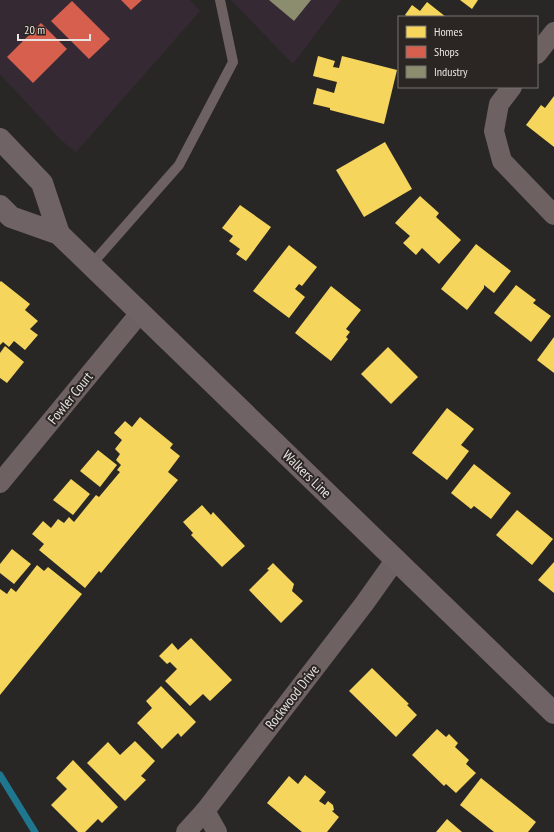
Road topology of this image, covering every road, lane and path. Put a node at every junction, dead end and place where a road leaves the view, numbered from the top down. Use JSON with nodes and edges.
{"nodes":[{"id":1,"x":220,"y":0,"type":"edge"},
{"id":2,"x":554,"y":32,"type":"edge"},
{"id":3,"x":538,"y":53,"type":"edge"},
{"id":4,"x":511,"y":88,"type":"edge"},
{"id":5,"x":0,"y":139,"type":"edge"},
{"id":6,"x":0,"y":206,"type":"edge"},
{"id":7,"x":554,"y":215,"type":"edge"},
{"id":8,"x":59,"y":234,"type":"junction"},
{"id":9,"x":91,"y":265,"type":"junction"},
{"id":10,"x":140,"y":313,"type":"junction"},
{"id":11,"x":0,"y":483,"type":"edge"},
{"id":12,"x":396,"y":559,"type":"junction"},
{"id":13,"x":554,"y":713,"type":"edge"},
{"id":14,"x":204,"y":810,"type":"junction"},
{"id":15,"x":186,"y":832,"type":"edge"},
{"id":16,"x":218,"y":832,"type":"edge"}],
"edges":[{"from":1,"to":9,"type":"lane"},
{"from":2,"to":3,"type":"street"},
{"from":4,"to":7,"type":"street"},
{"from":5,"to":8,"type":"main road","name":"Walkers Line"},
{"from":6,"to":8,"type":"main road","name":"Walkers Line"},
{"from":8,"to":9,"type":"main road","name":"Walkers Line"},
{"from":9,"to":10,"type":"main road","name":"Walkers Line"},
{"from":10,"to":11,"type":"street","name":"Fowler Court"},
{"from":10,"to":12,"type":"main road","name":"Walkers Line"},
{"from":12,"to":13,"type":"main road","name":"Walkers Line"},
{"from":12,"to":14,"type":"street","name":"Rockwood Drive"},
{"from":14,"to":15,"type":"street","name":"Rockwood Drive"},
{"from":14,"to":16,"type":"street"}]}
